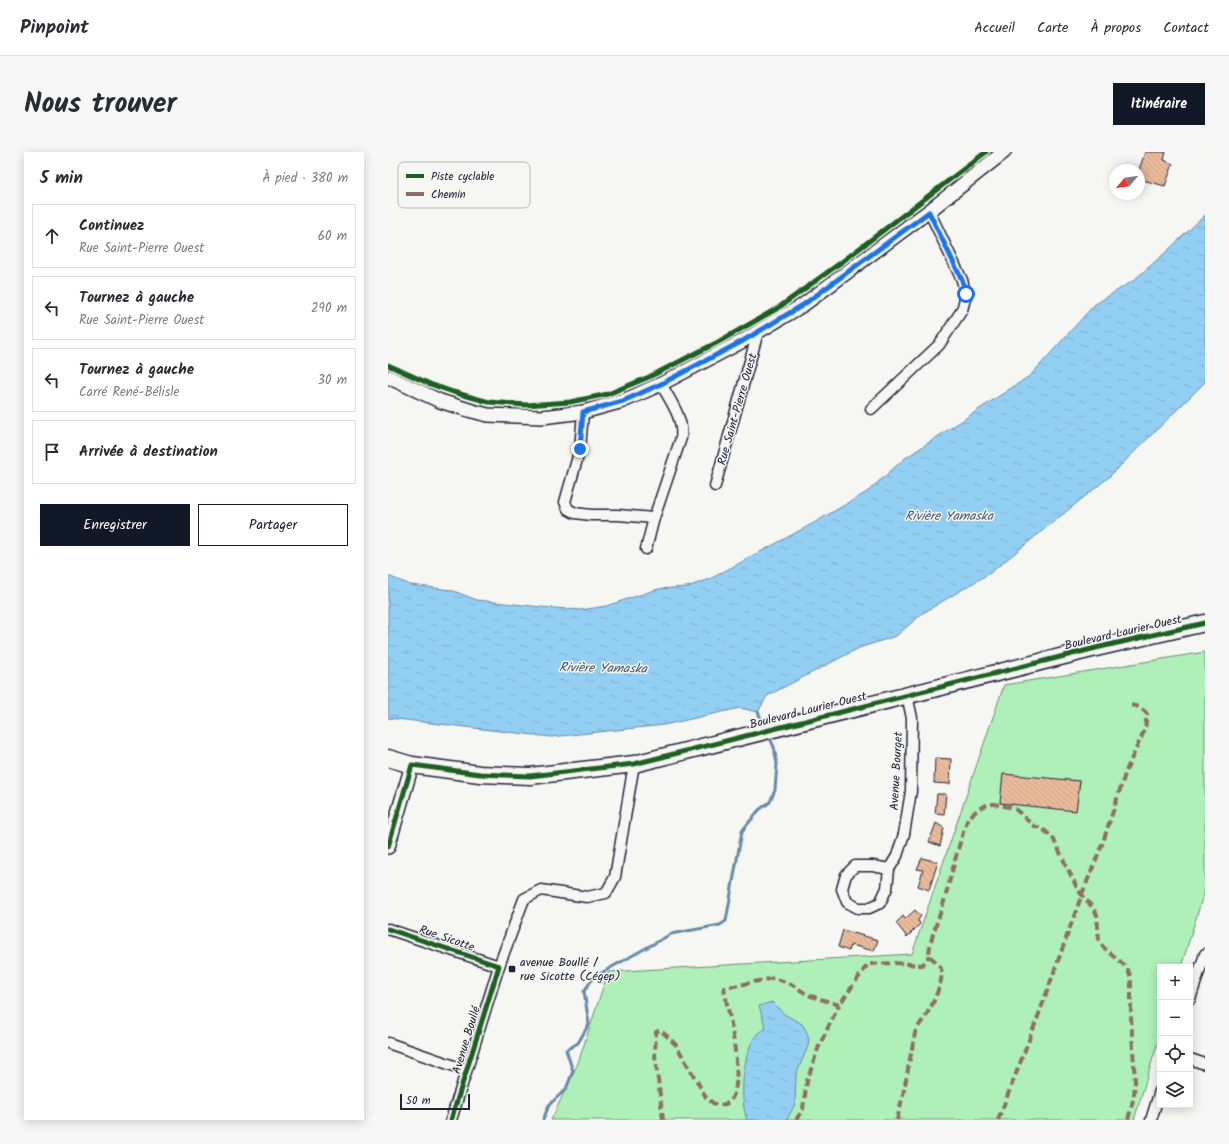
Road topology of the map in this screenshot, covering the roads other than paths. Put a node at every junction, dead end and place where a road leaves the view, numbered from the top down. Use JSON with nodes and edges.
{"nodes":[{"id":1,"x":1004,"y":152,"type":"edge"},
{"id":2,"x":929,"y":212,"type":"junction"},
{"id":3,"x":758,"y":332,"type":"junction"},
{"id":4,"x":388,"y":377,"type":"edge"},
{"id":5,"x":661,"y":384,"type":"junction"},
{"id":6,"x":871,"y":409,"type":"dead end"},
{"id":7,"x":583,"y":412,"type":"junction"},
{"id":8,"x":715,"y":486,"type":"dead end"},
{"id":9,"x":654,"y":518,"type":"junction"},
{"id":10,"x":646,"y":549,"type":"dead end"},
{"id":11,"x":1205,"y":624,"type":"edge"},
{"id":12,"x":907,"y":695,"type":"junction"},
{"id":13,"x":388,"y":758,"type":"edge"},
{"id":14,"x":634,"y":764,"type":"junction"},
{"id":15,"x":412,"y":765,"type":"junction"},
{"id":16,"x":388,"y":847,"type":"edge"},
{"id":17,"x":889,"y":869,"type":"junction"},
{"id":18,"x":388,"y":929,"type":"edge"},
{"id":19,"x":1205,"y":954,"type":"edge"},
{"id":20,"x":499,"y":966,"type":"junction"},
{"id":21,"x":1193,"y":990,"type":"edge"},
{"id":22,"x":388,"y":1043,"type":"edge"},
{"id":23,"x":1193,"y":1060,"type":"edge"},
{"id":24,"x":1205,"y":1064,"type":"edge"},
{"id":25,"x":466,"y":1070,"type":"junction"},
{"id":26,"x":1157,"y":1100,"type":"edge"},
{"id":27,"x":451,"y":1120,"type":"edge"},
{"id":28,"x":1150,"y":1120,"type":"edge"}],
"edges":[{"from":1,"to":2,"type":"street","name":"Rue Saint-Pierre Ouest"},
{"from":2,"to":3,"type":"street","name":"Rue Saint-Pierre Ouest"},
{"from":2,"to":6,"type":"street"},
{"from":3,"to":5,"type":"street","name":"Rue Saint-Pierre Ouest"},
{"from":3,"to":8,"type":"street","name":"Rue Saint-Pierre Ouest"},
{"from":4,"to":7,"type":"street","name":"Rue Saint-Pierre Ouest"},
{"from":5,"to":7,"type":"street","name":"Rue Saint-Pierre Ouest"},
{"from":5,"to":9,"type":"street"},
{"from":7,"to":9,"type":"street"},
{"from":9,"to":10,"type":"street"},
{"from":11,"to":12,"type":"main road","name":"Boulevard Laurier Ouest"},
{"from":12,"to":14,"type":"main road","name":"Boulevard Laurier Ouest"},
{"from":12,"to":17,"type":"street","name":"Avenue Bourget"},
{"from":13,"to":15,"type":"main road","name":"Boulevard Laurier Ouest"},
{"from":14,"to":15,"type":"main road","name":"Boulevard Laurier Ouest"},
{"from":14,"to":20,"type":"street","name":"Avenue Boullé"},
{"from":15,"to":16,"type":"street"},
{"from":17,"to":17,"type":"street","name":"Avenue Bourget"},
{"from":18,"to":20,"type":"street","name":"Rue Sicotte"},
{"from":19,"to":21,"type":"street"},
{"from":20,"to":25,"type":"street","name":"Avenue Boullé"},
{"from":22,"to":25,"type":"street"},
{"from":23,"to":24,"type":"street"},
{"from":25,"to":27,"type":"street","name":"Avenue Boullé"},
{"from":26,"to":28,"type":"street"}]}
